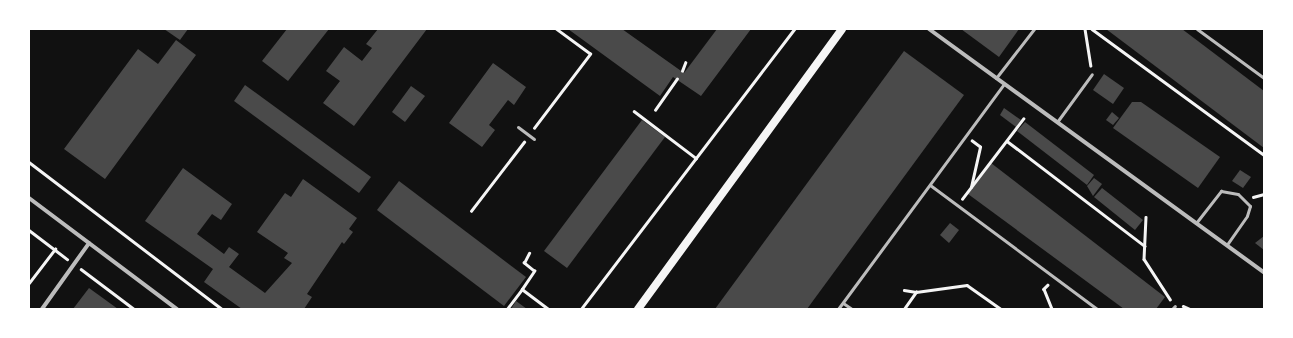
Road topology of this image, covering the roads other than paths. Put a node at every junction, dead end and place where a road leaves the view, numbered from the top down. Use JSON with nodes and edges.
{"nodes":[{"id":1,"x":842,"y":29,"type":"edge"},
{"id":2,"x":929,"y":29,"type":"edge"},
{"id":3,"x":1034,"y":29,"type":"edge"},
{"id":4,"x":1197,"y":29,"type":"edge"},
{"id":5,"x":1092,"y":74,"type":"road end"},
{"id":6,"x":996,"y":78,"type":"junction"},
{"id":7,"x":1264,"y":78,"type":"edge"},
{"id":8,"x":1004,"y":84,"type":"junction"},
{"id":9,"x":1057,"y":122,"type":"junction"},
{"id":10,"x":518,"y":127,"type":"dead end"},
{"id":11,"x":534,"y":140,"type":"dead end"},
{"id":12,"x":930,"y":185,"type":"junction"},
{"id":13,"x":29,"y":198,"type":"edge"},
{"id":14,"x":1196,"y":223,"type":"junction"},
{"id":15,"x":89,"y":243,"type":"junction"},
{"id":16,"x":1227,"y":245,"type":"junction"},
{"id":17,"x":1264,"y":272,"type":"edge"},
{"id":18,"x":843,"y":302,"type":"junction"},
{"id":19,"x":42,"y":309,"type":"edge"},
{"id":20,"x":177,"y":309,"type":"edge"},
{"id":21,"x":638,"y":309,"type":"edge"},
{"id":22,"x":838,"y":309,"type":"edge"},
{"id":23,"x":852,"y":309,"type":"edge"},
{"id":24,"x":1097,"y":309,"type":"edge"}],
"edges":[{"from":1,"to":21,"type":"main road"},
{"from":2,"to":6,"type":"street"},
{"from":3,"to":6,"type":"lane"},
{"from":4,"to":7,"type":"lane"},
{"from":5,"to":9,"type":"lane"},
{"from":6,"to":8,"type":"street"},
{"from":8,"to":9,"type":"street"},
{"from":8,"to":12,"type":"lane"},
{"from":9,"to":14,"type":"street"},
{"from":10,"to":11,"type":"lane"},
{"from":12,"to":18,"type":"lane"},
{"from":12,"to":24,"type":"lane"},
{"from":13,"to":15,"type":"street"},
{"from":14,"to":16,"type":"street"},
{"from":14,"to":16,"type":"lane"},
{"from":15,"to":19,"type":"street"},
{"from":15,"to":20,"type":"street"},
{"from":16,"to":17,"type":"street"},
{"from":18,"to":22,"type":"lane"},
{"from":18,"to":23,"type":"lane"}]}
